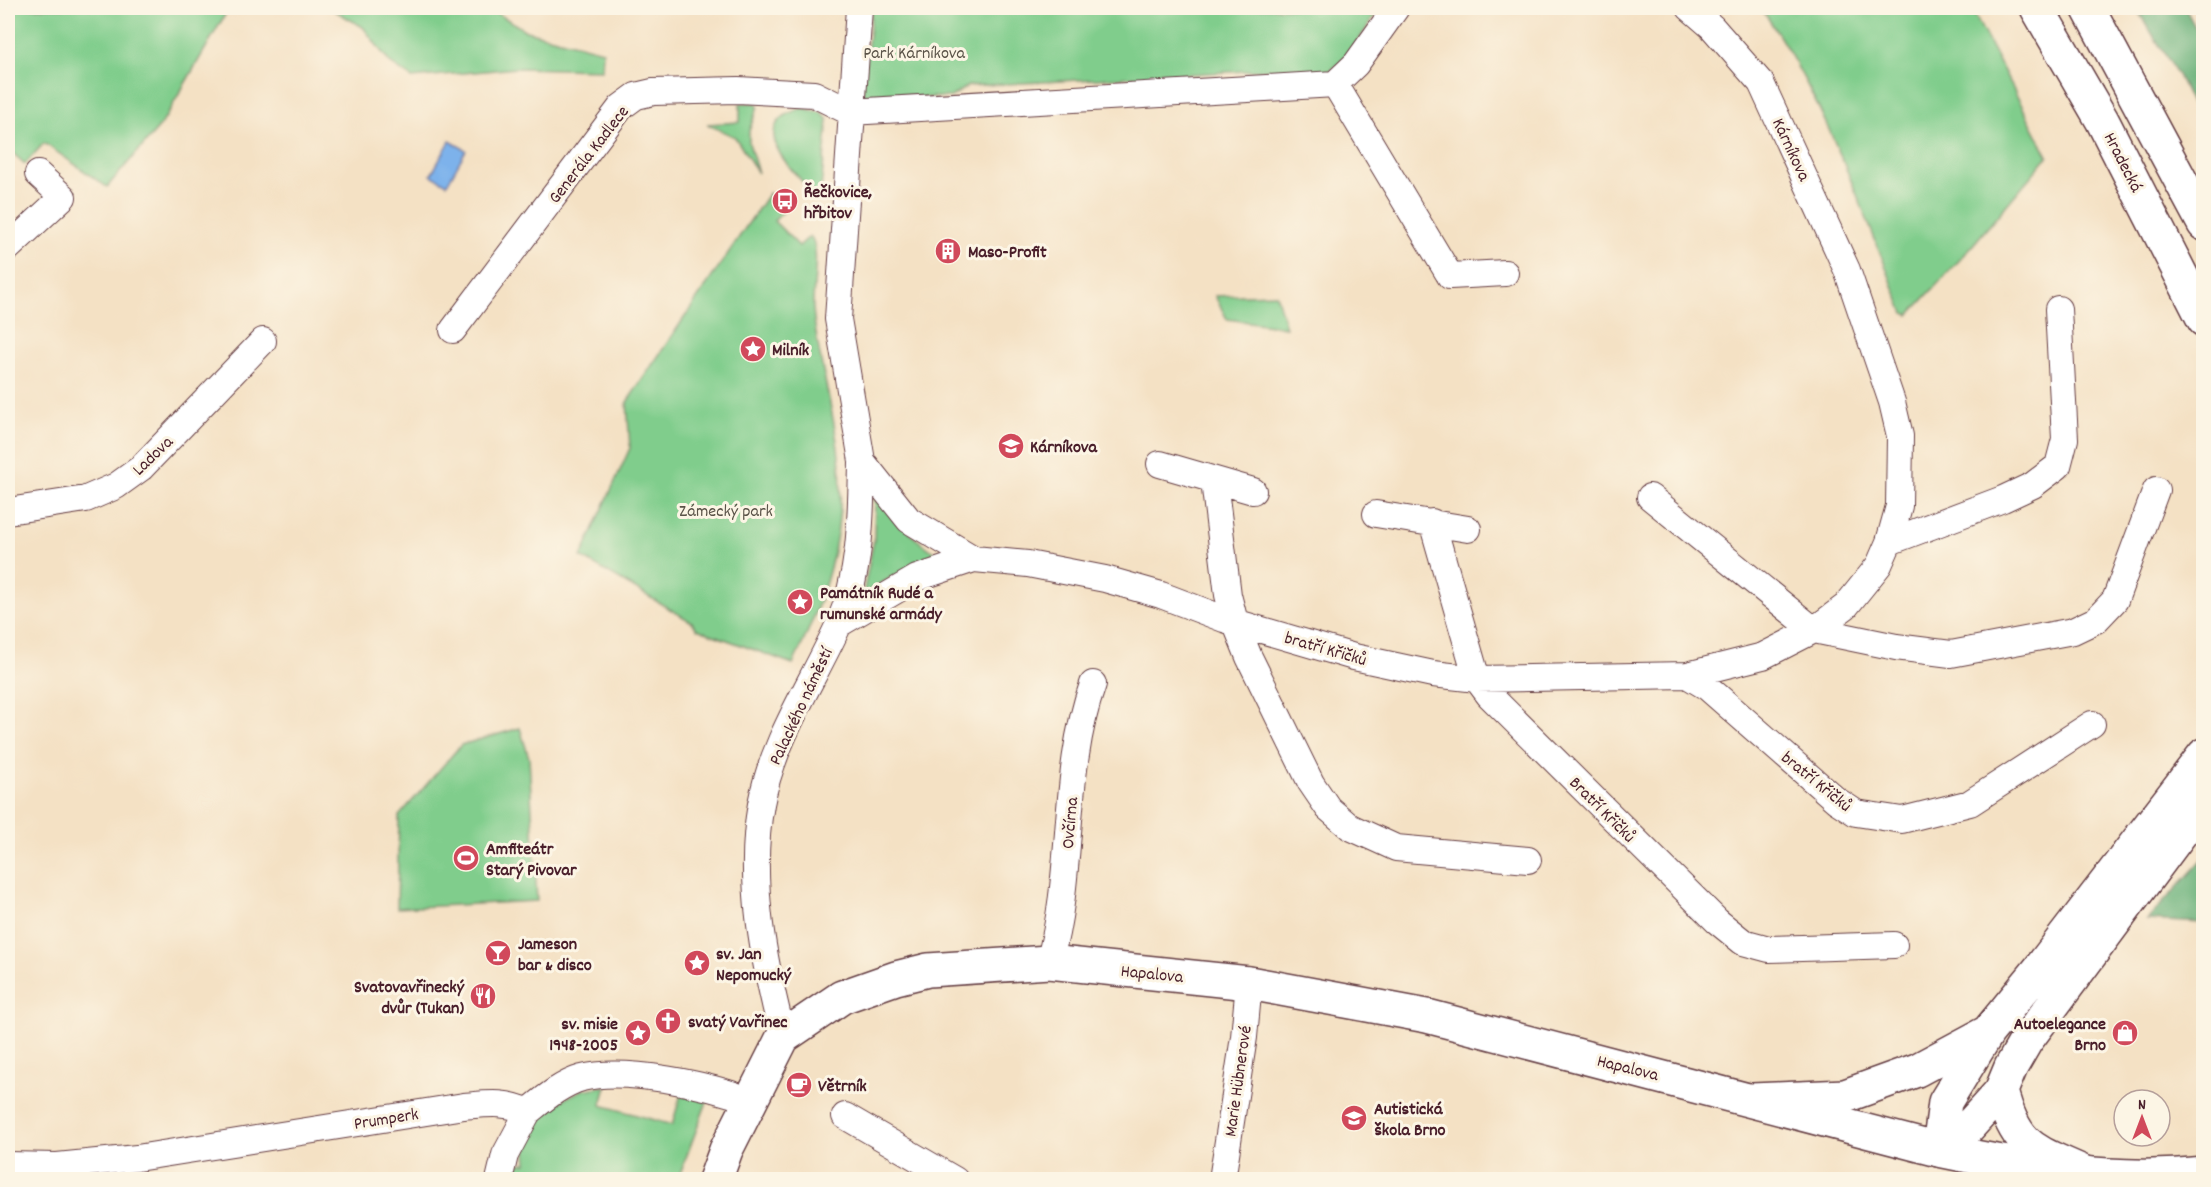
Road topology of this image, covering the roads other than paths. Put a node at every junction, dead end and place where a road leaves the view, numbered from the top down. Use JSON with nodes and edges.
{"nodes":[{"id":1,"x":859,"y":8,"type":"edge"},
{"id":2,"x":1396,"y":8,"type":"edge"},
{"id":3,"x":1690,"y":8,"type":"edge"},
{"id":4,"x":2037,"y":8,"type":"edge"},
{"id":5,"x":2088,"y":8,"type":"edge"},
{"id":6,"x":1335,"y":84,"type":"junction"},
{"id":7,"x":850,"y":112,"type":"junction"},
{"id":8,"x":38,"y":174,"type":"dead end"},
{"id":9,"x":2204,"y":224,"type":"edge"},
{"id":10,"x":8,"y":248,"type":"edge"},
{"id":11,"x":1505,"y":273,"type":"dead end"},
{"id":12,"x":2058,"y":309,"type":"dead end"},
{"id":13,"x":1861,"y":312,"type":"joint"},
{"id":14,"x":2204,"y":320,"type":"edge"},
{"id":15,"x":453,"y":330,"type":"dead end"},
{"id":16,"x":263,"y":341,"type":"dead end"},
{"id":17,"x":862,"y":461,"type":"junction"},
{"id":18,"x":1160,"y":464,"type":"dead end"},
{"id":19,"x":1214,"y":481,"type":"junction"},
{"id":20,"x":2156,"y":490,"type":"dead end"},
{"id":21,"x":1253,"y":491,"type":"dead end"},
{"id":22,"x":1650,"y":496,"type":"dead end"},
{"id":23,"x":8,"y":511,"type":"edge"},
{"id":24,"x":1376,"y":514,"type":"dead end"},
{"id":25,"x":1432,"y":522,"type":"junction"},
{"id":26,"x":1468,"y":529,"type":"dead end"},
{"id":27,"x":1889,"y":542,"type":"junction"},
{"id":28,"x":974,"y":559,"type":"junction"},
{"id":29,"x":1235,"y":622,"type":"junction"},
{"id":30,"x":839,"y":624,"type":"junction"},
{"id":31,"x":1814,"y":630,"type":"junction"},
{"id":32,"x":1687,"y":675,"type":"junction"},
{"id":33,"x":1477,"y":679,"type":"junction"},
{"id":34,"x":1093,"y":684,"type":"dead end"},
{"id":35,"x":2092,"y":724,"type":"dead end"},
{"id":36,"x":2204,"y":755,"type":"edge"},
{"id":37,"x":2204,"y":802,"type":"edge"},
{"id":38,"x":1528,"y":860,"type":"dead end"},
{"id":39,"x":1894,"y":945,"type":"dead end"},
{"id":40,"x":1049,"y":962,"type":"junction"},
{"id":41,"x":1249,"y":983,"type":"junction"},
{"id":42,"x":1988,"y":1032,"type":"junction"},
{"id":43,"x":783,"y":1037,"type":"junction"},
{"id":44,"x":2001,"y":1091,"type":"junction"},
{"id":45,"x":1752,"y":1100,"type":"junction"},
{"id":46,"x":751,"y":1101,"type":"junction"},
{"id":47,"x":528,"y":1112,"type":"junction"},
{"id":48,"x":845,"y":1116,"type":"dead end"},
{"id":49,"x":1939,"y":1150,"type":"junction"},
{"id":50,"x":8,"y":1165,"type":"edge"},
{"id":51,"x":2204,"y":1173,"type":"edge"},
{"id":52,"x":2089,"y":1175,"type":"junction"},
{"id":53,"x":499,"y":1179,"type":"edge"},
{"id":54,"x":715,"y":1179,"type":"edge"},
{"id":55,"x":954,"y":1179,"type":"edge"},
{"id":56,"x":1222,"y":1179,"type":"edge"}],
"edges":[{"from":1,"to":7,"type":"street"},
{"from":2,"to":6,"type":"street"},
{"from":3,"to":13,"type":"street","name":"Kárníkova"},
{"from":4,"to":14,"type":"main road","name":"Hradecká"},
{"from":5,"to":9,"type":"main road"},
{"from":6,"to":7,"type":"street"},
{"from":6,"to":11,"type":"street"},
{"from":7,"to":15,"type":"street","name":"Generála Kadlece"},
{"from":7,"to":17,"type":"street"},
{"from":8,"to":10,"type":"street"},
{"from":12,"to":27,"type":"street"},
{"from":13,"to":27,"type":"street","name":"bratří Křičků"},
{"from":16,"to":23,"type":"street","name":"Ladova"},
{"from":17,"to":28,"type":"street"},
{"from":17,"to":30,"type":"street","name":"Palackého náměstí"},
{"from":18,"to":19,"type":"street"},
{"from":19,"to":21,"type":"street"},
{"from":19,"to":29,"type":"street"},
{"from":20,"to":31,"type":"street"},
{"from":22,"to":31,"type":"street"},
{"from":24,"to":25,"type":"street"},
{"from":25,"to":26,"type":"street"},
{"from":25,"to":33,"type":"street","name":"Bratří Křičků"},
{"from":27,"to":31,"type":"street","name":"bratří Křičků"},
{"from":28,"to":29,"type":"street","name":"bratří Křičků"},
{"from":28,"to":30,"type":"street","name":"Palackého náměstí"},
{"from":29,"to":33,"type":"street","name":"bratří Křičků"},
{"from":29,"to":38,"type":"street"},
{"from":30,"to":43,"type":"street","name":"Palackého náměstí"},
{"from":31,"to":32,"type":"street","name":"bratří Křičků"},
{"from":32,"to":33,"type":"street","name":"bratří Křičků"},
{"from":32,"to":35,"type":"street","name":"bratří Křičků"},
{"from":33,"to":39,"type":"street","name":"Bratří Křičků"},
{"from":34,"to":40,"type":"street","name":"Ovčírna"},
{"from":36,"to":42,"type":"main road"},
{"from":37,"to":44,"type":"main road"},
{"from":40,"to":41,"type":"main road","name":"Hapalova"},
{"from":40,"to":43,"type":"main road"},
{"from":41,"to":45,"type":"main road","name":"Hapalova"},
{"from":41,"to":56,"type":"street","name":"Marie Hübnerové"},
{"from":42,"to":45,"type":"main road"},
{"from":42,"to":49,"type":"main road"},
{"from":43,"to":46,"type":"main road"},
{"from":44,"to":49,"type":"main road"},
{"from":44,"to":52,"type":"main road"},
{"from":45,"to":49,"type":"main road","name":"Hapalova"},
{"from":46,"to":47,"type":"street"},
{"from":46,"to":54,"type":"main road"},
{"from":47,"to":50,"type":"street","name":"Prumperk"},
{"from":47,"to":53,"type":"street"},
{"from":48,"to":55,"type":"street"},
{"from":49,"to":52,"type":"main road","name":"Hapalova"},
{"from":51,"to":52,"type":"main road","name":"Hapalova"}]}
